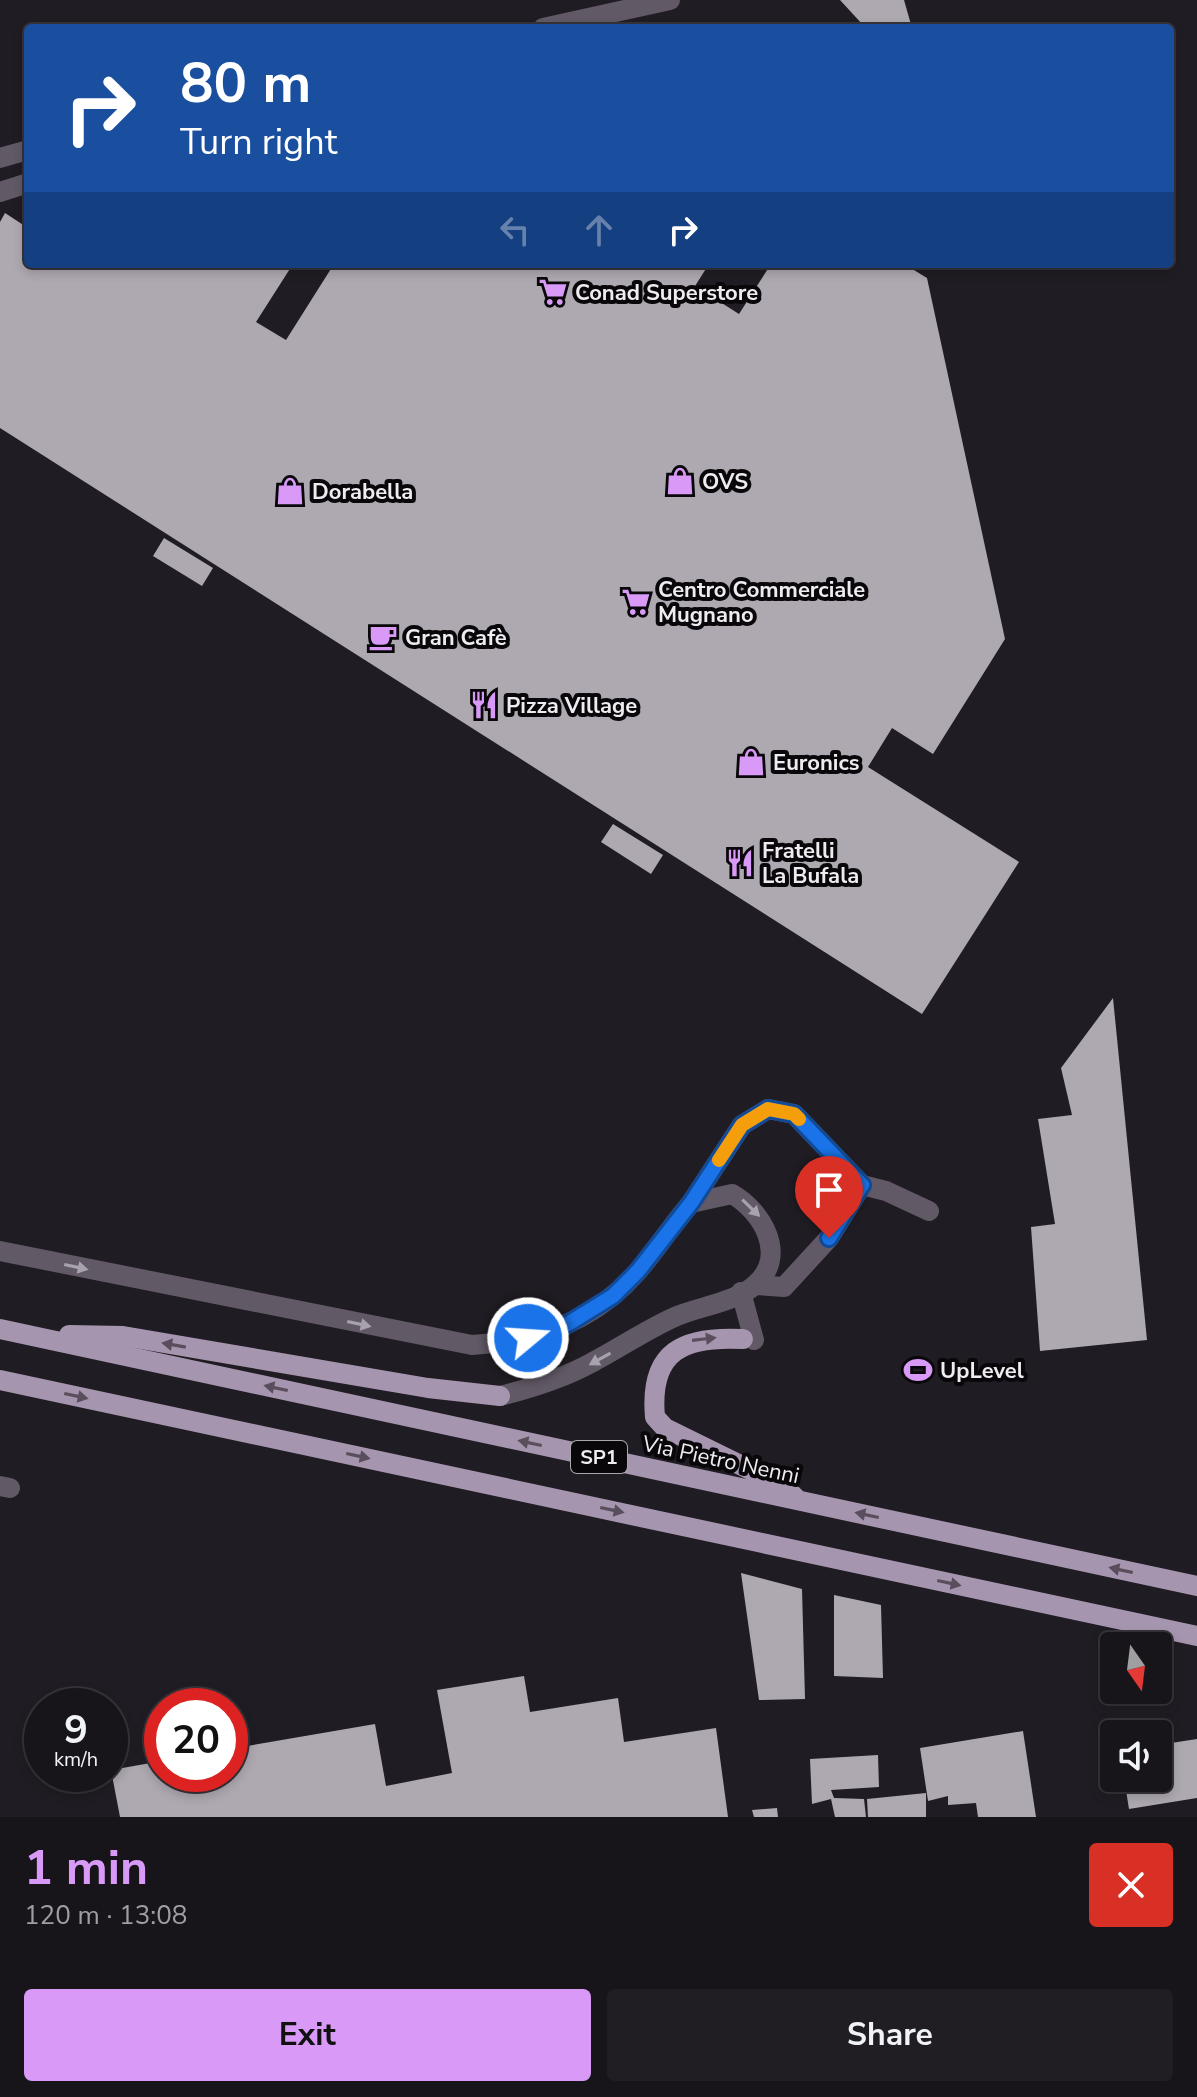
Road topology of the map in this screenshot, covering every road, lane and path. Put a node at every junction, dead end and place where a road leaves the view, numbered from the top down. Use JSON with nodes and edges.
{"nodes":[{"id":1,"x":670,"y":0,"type":"edge"},
{"id":2,"x":561,"y":24,"type":"edge"},
{"id":3,"x":24,"y":151,"type":"edge"},
{"id":4,"x":0,"y":158,"type":"edge"},
{"id":5,"x":24,"y":184,"type":"edge"},
{"id":6,"x":0,"y":192,"type":"edge"},
{"id":7,"x":862,"y":1185,"type":"junction"},
{"id":8,"x":691,"y":1203,"type":"junction"},
{"id":9,"x":929,"y":1211,"type":"dead end"},
{"id":10,"x":0,"y":1251,"type":"edge"},
{"id":11,"x":748,"y":1288,"type":"junction"},
{"id":12,"x":0,"y":1329,"type":"edge"},
{"id":13,"x":23,"y":1334,"type":"junction"},
{"id":14,"x":748,"y":1340,"type":"joint"},
{"id":15,"x":0,"y":1380,"type":"edge"},
{"id":16,"x":500,"y":1396,"type":"joint"},
{"id":17,"x":800,"y":1501,"type":"junction"},
{"id":18,"x":1197,"y":1586,"type":"edge"},
{"id":19,"x":1197,"y":1636,"type":"edge"}],
"edges":[{"from":1,"to":2,"type":"street"},
{"from":3,"to":4,"type":"street"},
{"from":5,"to":6,"type":"street"},
{"from":7,"to":8,"type":"street"},
{"from":7,"to":9,"type":"street"},
{"from":7,"to":11,"type":"street"},
{"from":10,"to":8,"type":"street","one_way":true},
{"from":8,"to":11,"type":"street","one_way":true},
{"from":11,"to":14,"type":"street"},
{"from":11,"to":16,"type":"street","one_way":true},
{"from":12,"to":13,"type":"main road","name":"Via Pietro Nenni","number":"SP1"},
{"from":16,"to":13,"type":"main road","one_way":true},
{"from":17,"to":13,"type":"main road","name":"Via Pietro Nenni","number":"SP1","one_way":true},
{"from":17,"to":14,"type":"main road","one_way":true},
{"from":15,"to":19,"type":"main road","number":"SP1","one_way":true},
{"from":18,"to":17,"type":"main road","name":"Via Pietro Nenni","number":"SP1","one_way":true}]}
